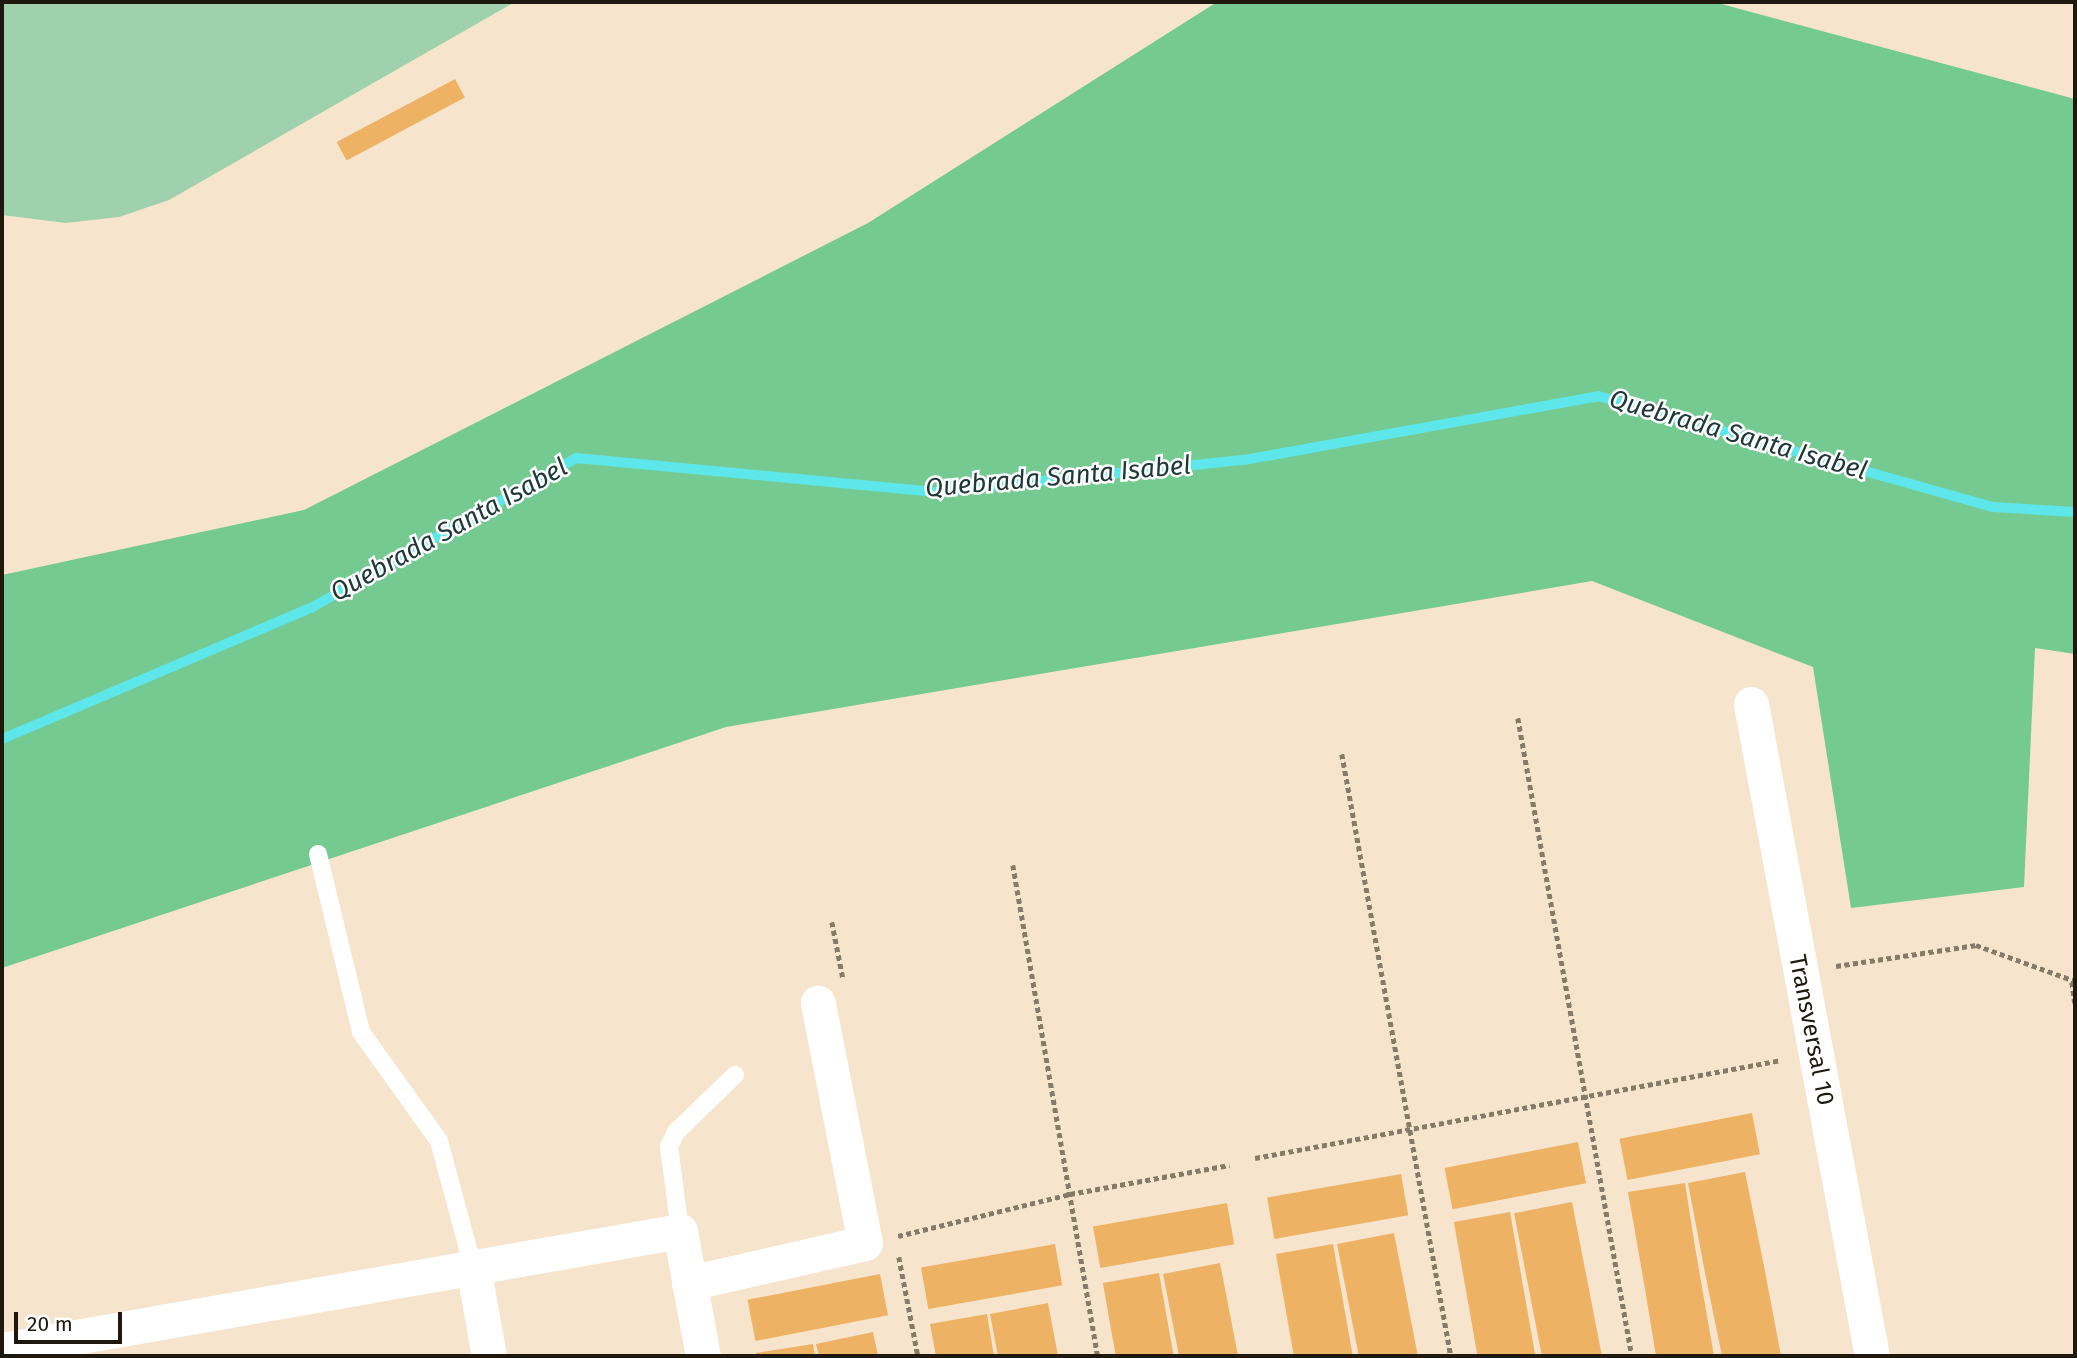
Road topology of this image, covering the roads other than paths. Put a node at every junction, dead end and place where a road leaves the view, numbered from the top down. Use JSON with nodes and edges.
{"nodes":[{"id":1,"x":1751,"y":704,"type":"dead end"},
{"id":2,"x":318,"y":854,"type":"dead end"},
{"id":3,"x":818,"y":1003,"type":"dead end"},
{"id":4,"x":735,"y":1075,"type":"dead end"},
{"id":5,"x":680,"y":1231,"type":"junction"},
{"id":6,"x":473,"y":1267,"type":"junction"},
{"id":7,"x":689,"y":1283,"type":"junction"},
{"id":8,"x":2,"y":1349,"type":"edge"},
{"id":9,"x":489,"y":1356,"type":"edge"},
{"id":10,"x":703,"y":1356,"type":"edge"},
{"id":11,"x":1872,"y":1356,"type":"edge"}],
"edges":[{"from":1,"to":11,"type":"street","name":"Transversal 10"},
{"from":2,"to":6,"type":"lane"},
{"from":3,"to":7,"type":"street"},
{"from":4,"to":5,"type":"lane"},
{"from":5,"to":6,"type":"street"},
{"from":5,"to":7,"type":"street"},
{"from":6,"to":8,"type":"street"},
{"from":6,"to":9,"type":"street"},
{"from":7,"to":10,"type":"street"}]}
